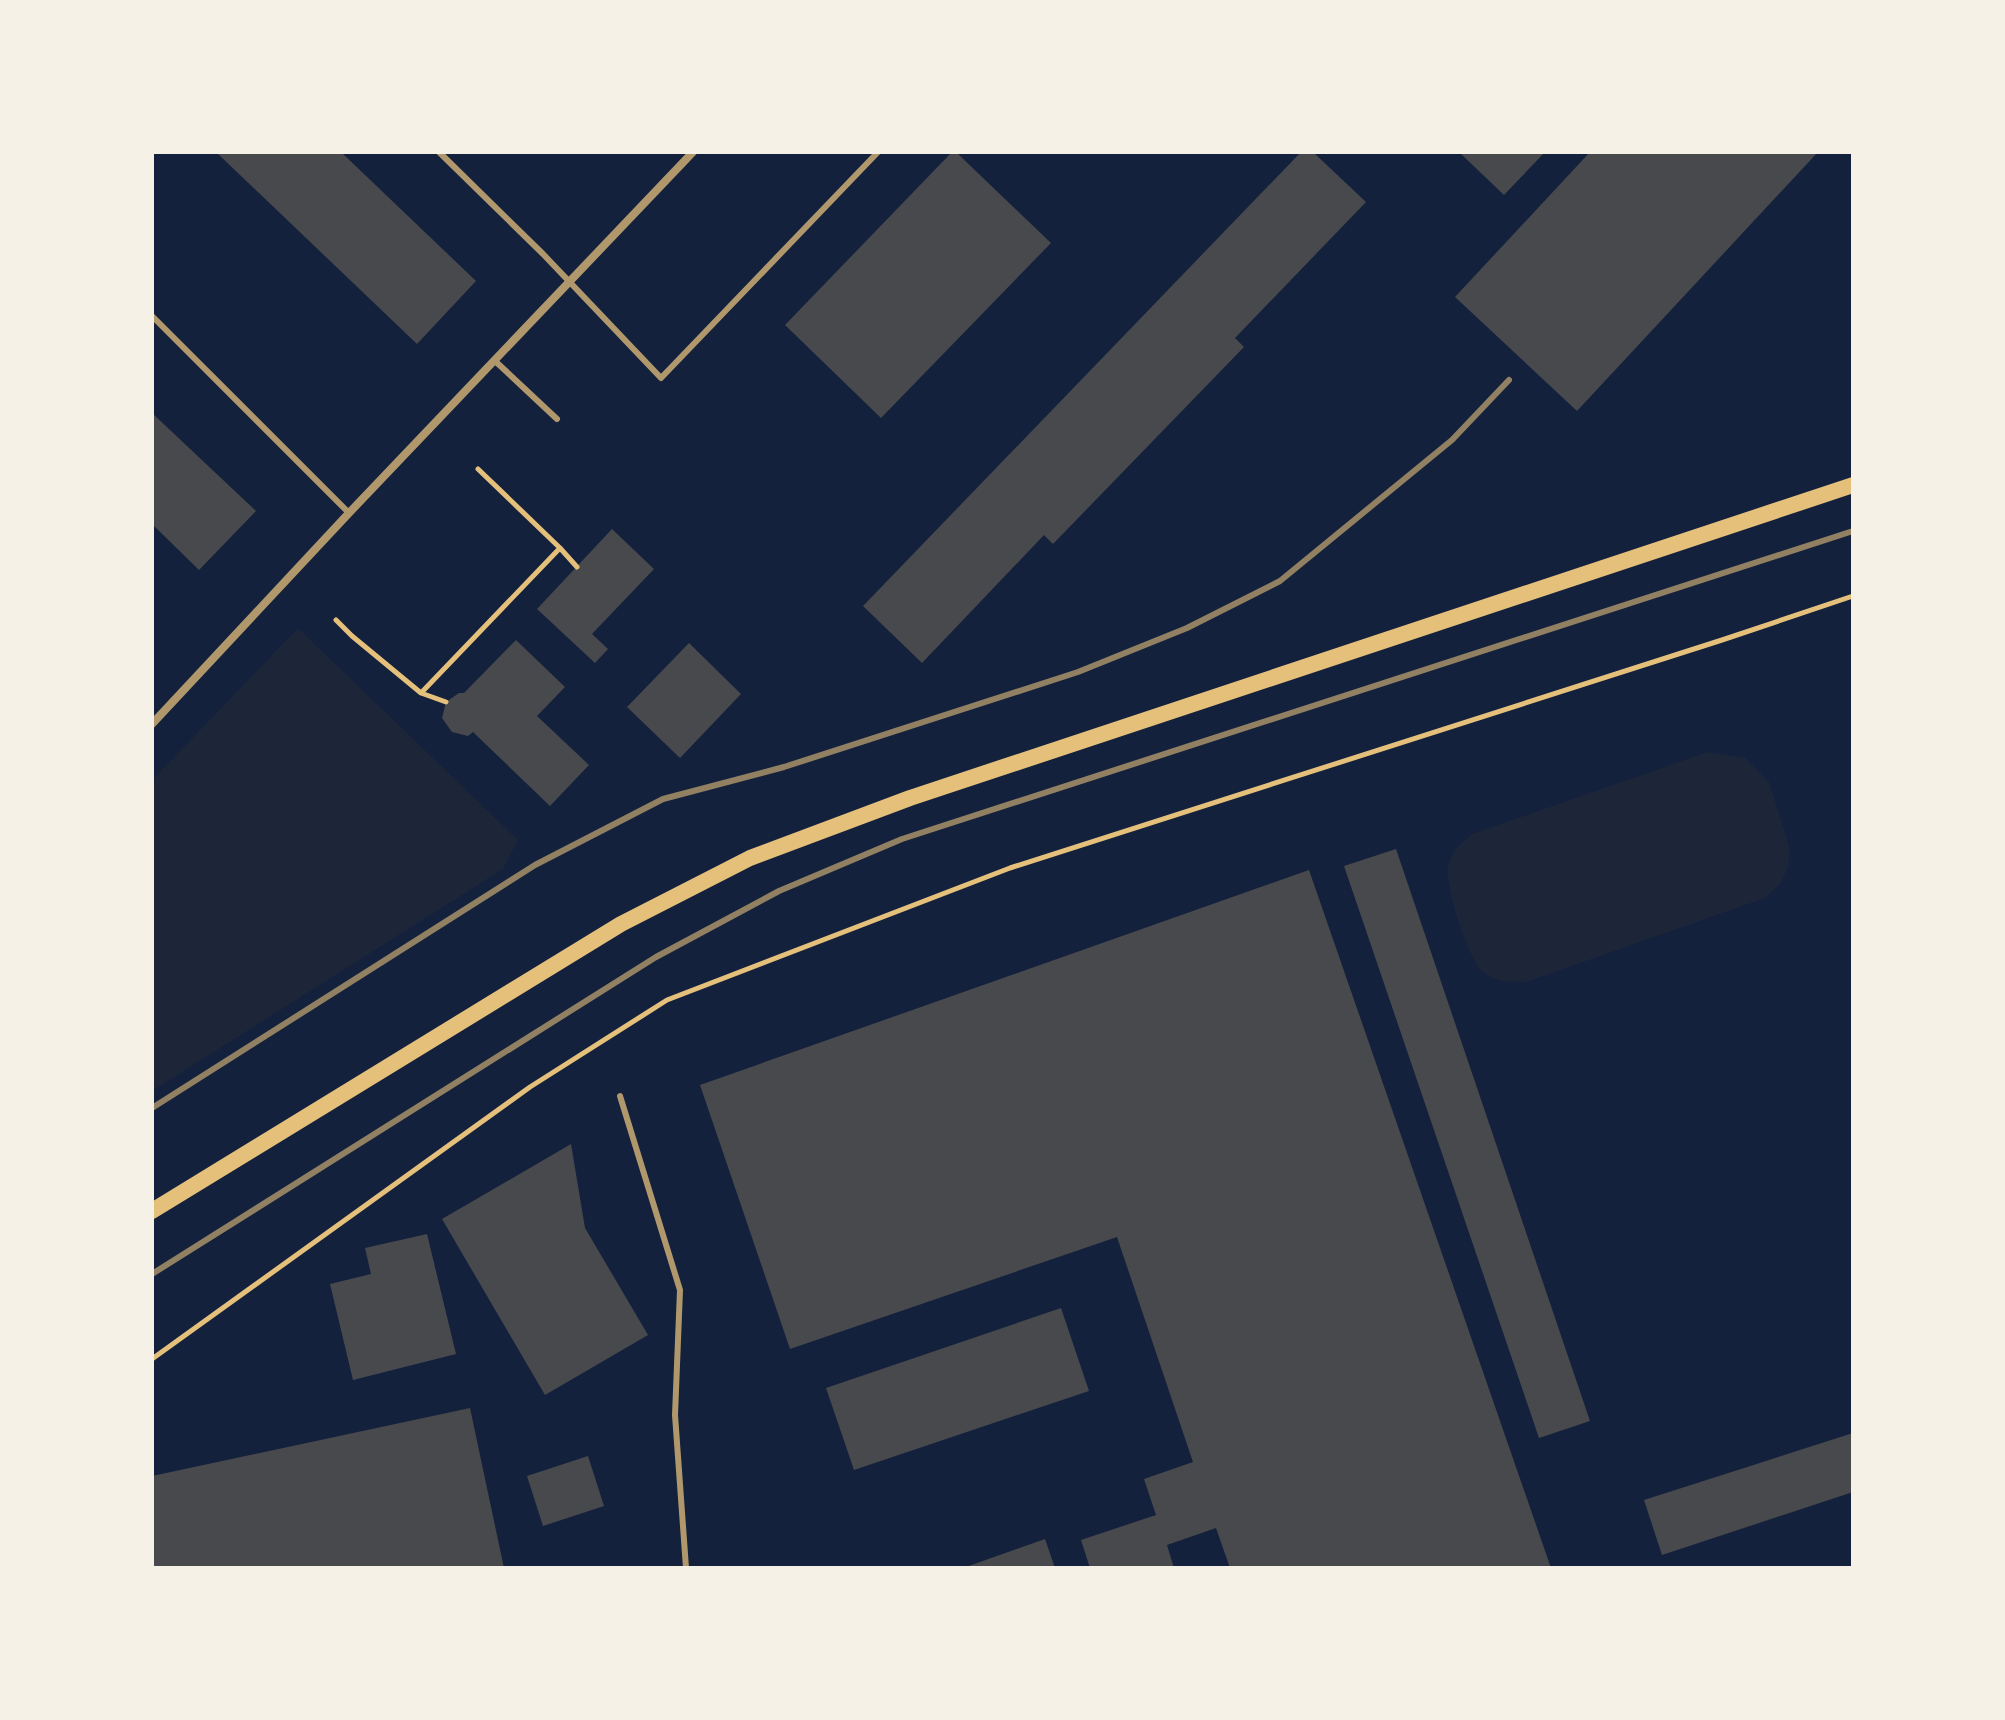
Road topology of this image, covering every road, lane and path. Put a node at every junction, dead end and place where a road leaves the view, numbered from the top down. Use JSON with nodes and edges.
{"nodes":[{"id":1,"x":439,"y":152,"type":"edge"},
{"id":2,"x":693,"y":152,"type":"edge"},
{"id":3,"x":878,"y":152,"type":"edge"},
{"id":4,"x":569,"y":282,"type":"junction"},
{"id":5,"x":152,"y":316,"type":"edge"},
{"id":6,"x":494,"y":360,"type":"junction"},
{"id":7,"x":557,"y":419,"type":"dead end"},
{"id":8,"x":478,"y":469,"type":"dead end"},
{"id":9,"x":1853,"y":485,"type":"edge"},
{"id":10,"x":349,"y":513,"type":"junction"},
{"id":11,"x":560,"y":548,"type":"junction"},
{"id":12,"x":577,"y":567,"type":"dead end"},
{"id":13,"x":1853,"y":596,"type":"edge"},
{"id":14,"x":336,"y":620,"type":"dead end"},
{"id":15,"x":421,"y":693,"type":"junction"},
{"id":16,"x":446,"y":702,"type":"dead end"},
{"id":17,"x":152,"y":724,"type":"edge"},
{"id":18,"x":620,"y":1096,"type":"dead end"},
{"id":19,"x":152,"y":1211,"type":"edge"},
{"id":20,"x":152,"y":1359,"type":"edge"},
{"id":21,"x":686,"y":1568,"type":"edge"}],
"edges":[{"from":1,"to":4,"type":"lane"},
{"from":2,"to":4,"type":"street"},
{"from":3,"to":4,"type":"lane"},
{"from":4,"to":6,"type":"street"},
{"from":5,"to":10,"type":"lane"},
{"from":6,"to":7,"type":"lane"},
{"from":6,"to":10,"type":"street"},
{"from":8,"to":11,"type":"path"},
{"from":9,"to":19,"type":"main road"},
{"from":10,"to":17,"type":"street"},
{"from":11,"to":12,"type":"path"},
{"from":11,"to":15,"type":"path"},
{"from":13,"to":20,"type":"path"},
{"from":14,"to":15,"type":"path"},
{"from":15,"to":16,"type":"path"},
{"from":18,"to":21,"type":"lane"}]}
